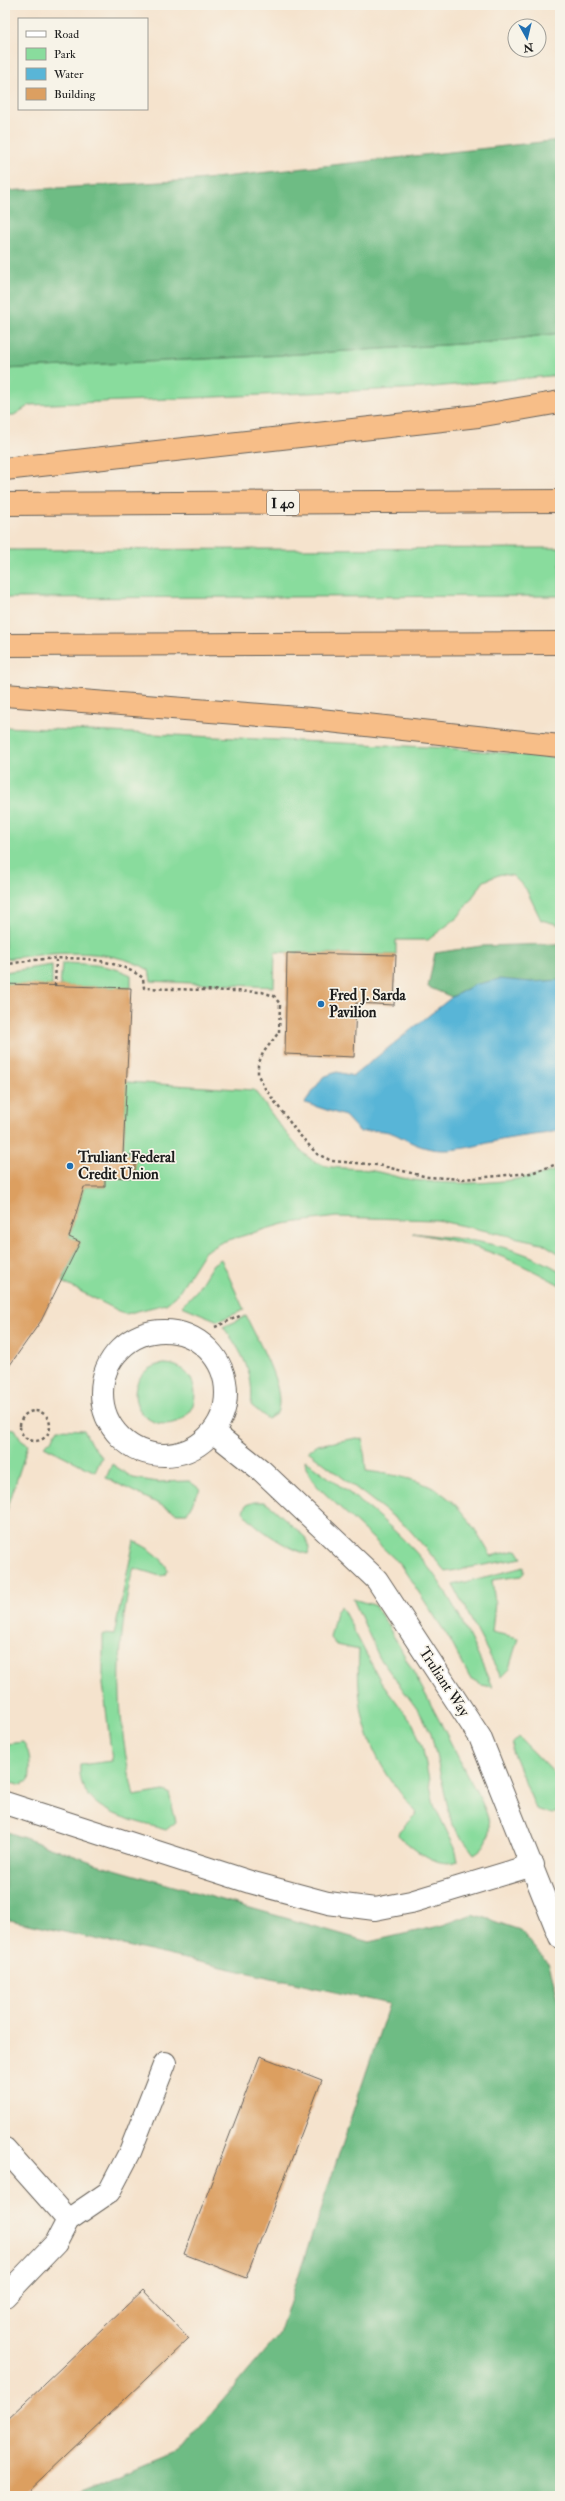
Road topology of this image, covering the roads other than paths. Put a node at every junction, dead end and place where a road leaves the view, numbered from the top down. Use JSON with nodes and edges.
{"nodes":[{"id":1,"x":560,"y":402,"type":"edge"},
{"id":2,"x":5,"y":469,"type":"edge"},
{"id":3,"x":560,"y":501,"type":"edge"},
{"id":4,"x":5,"y":504,"type":"edge"},
{"id":5,"x":560,"y":643,"type":"edge"},
{"id":6,"x":5,"y":645,"type":"edge"},
{"id":7,"x":5,"y":695,"type":"edge"},
{"id":8,"x":560,"y":746,"type":"edge"},
{"id":9,"x":213,"y":1432,"type":"junction"},
{"id":10,"x":5,"y":1803,"type":"edge"},
{"id":11,"x":533,"y":1865,"type":"junction"},
{"id":12,"x":560,"y":1937,"type":"edge"},
{"id":13,"x":165,"y":2063,"type":"dead end"},
{"id":14,"x":5,"y":2149,"type":"edge"},
{"id":15,"x":68,"y":2220,"type":"junction"},
{"id":16,"x":5,"y":2296,"type":"edge"}],
"edges":[{"from":1,"to":2,"type":"highway"},
{"from":3,"to":4,"type":"highway","number":"I 40"},
{"from":5,"to":6,"type":"highway"},
{"from":7,"to":8,"type":"highway"},
{"from":9,"to":9,"type":"lane"},
{"from":9,"to":11,"type":"lane","name":"Truliant Way"},
{"from":10,"to":11,"type":"lane"},
{"from":11,"to":12,"type":"lane","name":"Truliant Way"},
{"from":13,"to":15,"type":"lane"},
{"from":14,"to":15,"type":"lane"},
{"from":15,"to":16,"type":"lane"}]}
